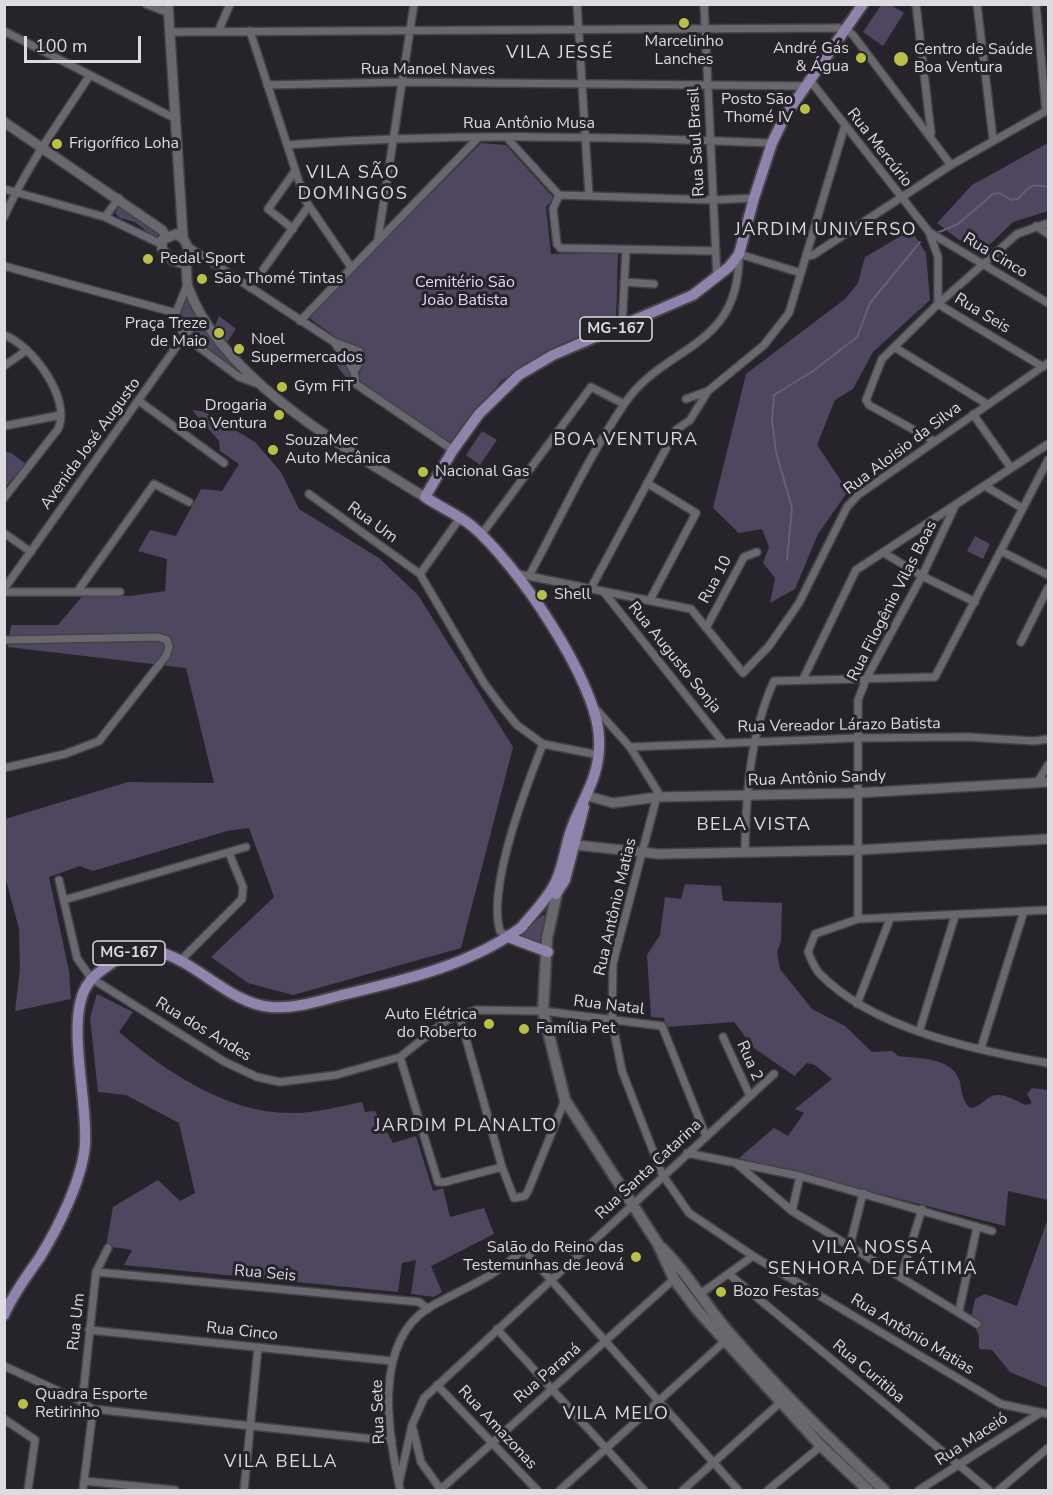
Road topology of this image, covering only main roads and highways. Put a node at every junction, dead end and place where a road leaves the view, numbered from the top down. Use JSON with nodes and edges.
{"nodes":[{"id":1,"x":863,"y":4,"type":"edge"},
{"id":2,"x":586,"y":800,"type":"junction"},
{"id":3,"x":569,"y":835,"type":"junction"},
{"id":4,"x":576,"y":845,"type":"junction"},
{"id":5,"x":565,"y":853,"type":"junction"},
{"id":6,"x":565,"y":880,"type":"junction"},
{"id":7,"x":556,"y":894,"type":"junction"},
{"id":8,"x":520,"y":929,"type":"junction"},
{"id":9,"x":508,"y":937,"type":"junction"},
{"id":10,"x":548,"y":952,"type":"junction"},
{"id":11,"x":658,"y":1244,"type":"junction"},
{"id":12,"x":4,"y":1315,"type":"edge"},
{"id":13,"x":784,"y":1399,"type":"junction"},
{"id":14,"x":868,"y":1486,"type":"edge"},
{"id":15,"x":884,"y":1491,"type":"edge"}],
"edges":[{"from":1,"to":2,"type":"main road","number":"MG-167"},
{"from":2,"to":3,"type":"main road","number":"MG-167"},
{"from":2,"to":4,"type":"main road","number":"MG-167"},
{"from":3,"to":4,"type":"main road"},
{"from":3,"to":5,"type":"main road","number":"MG-167"},
{"from":4,"to":6,"type":"main road","number":"MG-167"},
{"from":5,"to":7,"type":"main road"},
{"from":5,"to":8,"type":"main road","number":"MG-167"},
{"from":6,"to":7,"type":"main road","number":"MG-167"},
{"from":6,"to":10,"type":"main road","number":"MG-167"},
{"from":7,"to":8,"type":"main road","number":"MG-167"},
{"from":7,"to":10,"type":"main road"},
{"from":8,"to":9,"type":"main road","number":"MG-167"},
{"from":9,"to":10,"type":"main road"},
{"from":9,"to":12,"type":"main road","number":"MG-167"},
{"from":10,"to":11,"type":"main road"},
{"from":11,"to":13,"type":"main road"},
{"from":11,"to":13,"type":"main road"},
{"from":13,"to":14,"type":"main road"},
{"from":13,"to":14,"type":"main road"},
{"from":14,"to":15,"type":"main road"}]}
